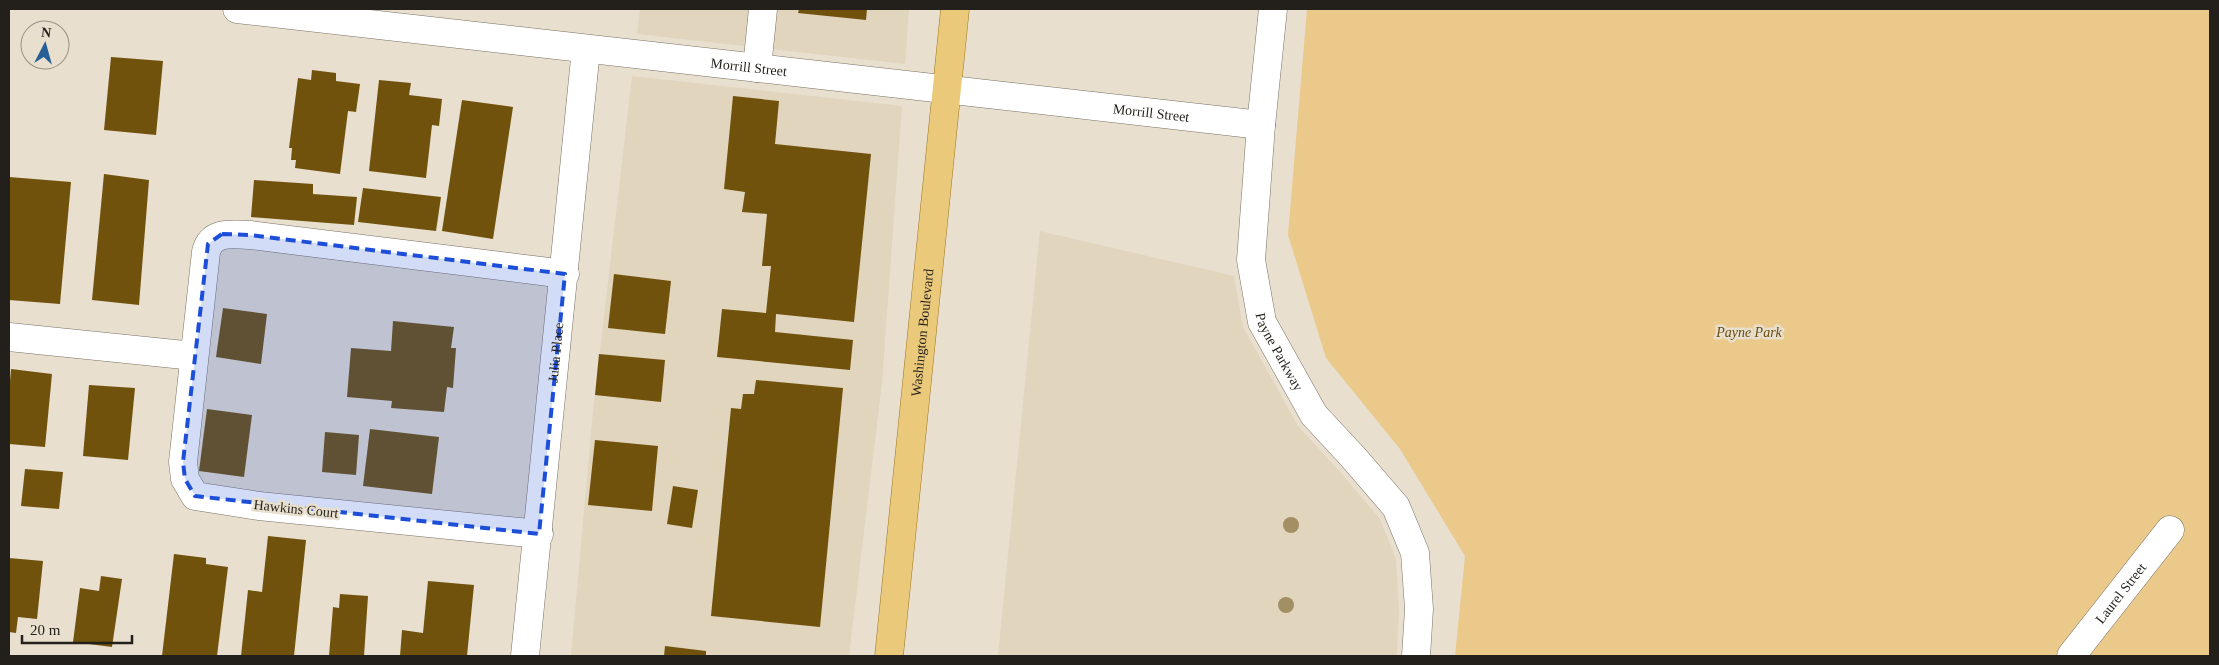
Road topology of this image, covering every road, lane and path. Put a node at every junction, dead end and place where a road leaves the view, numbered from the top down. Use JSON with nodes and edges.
{"nodes":[{"id":1,"x":237,"y":9,"type":"edge"},
{"id":2,"x":763,"y":9,"type":"edge"},
{"id":3,"x":955,"y":9,"type":"edge"},
{"id":4,"x":1273,"y":9,"type":"edge"},
{"id":5,"x":586,"y":49,"type":"junction"},
{"id":6,"x":757,"y":68,"type":"junction"},
{"id":7,"x":947,"y":90,"type":"junction"},
{"id":8,"x":1261,"y":125,"type":"junction"},
{"id":9,"x":565,"y":274,"type":"junction"},
{"id":10,"x":9,"y":337,"type":"edge"},
{"id":11,"x":194,"y":356,"type":"junction"},
{"id":12,"x":2170,"y":530,"type":"dead end"},
{"id":13,"x":539,"y":534,"type":"junction"},
{"id":14,"x":526,"y":656,"type":"edge"},
{"id":15,"x":889,"y":656,"type":"edge"},
{"id":16,"x":1416,"y":656,"type":"edge"},
{"id":17,"x":2071,"y":656,"type":"edge"}],
"edges":[{"from":1,"to":5,"type":"street","name":"Morrill Street"},
{"from":2,"to":6,"type":"street"},
{"from":3,"to":7,"type":"main road","name":"Washington Boulevard"},
{"from":4,"to":8,"type":"street","name":"Payne Parkway"},
{"from":5,"to":6,"type":"street","name":"Morrill Street"},
{"from":5,"to":9,"type":"street","name":"Julia Place"},
{"from":6,"to":7,"type":"street","name":"Morrill Street"},
{"from":7,"to":8,"type":"street","name":"Morrill Street"},
{"from":7,"to":15,"type":"main road","name":"Washington Boulevard"},
{"from":8,"to":16,"type":"street","name":"Payne Parkway"},
{"from":9,"to":11,"type":"street","name":"Hawkins Court"},
{"from":9,"to":13,"type":"street","name":"Julia Place"},
{"from":10,"to":11,"type":"street"},
{"from":11,"to":13,"type":"street","name":"Hawkins Court"},
{"from":12,"to":17,"type":"street","name":"Laurel Street"},
{"from":13,"to":14,"type":"street","name":"Julia Place"}]}
